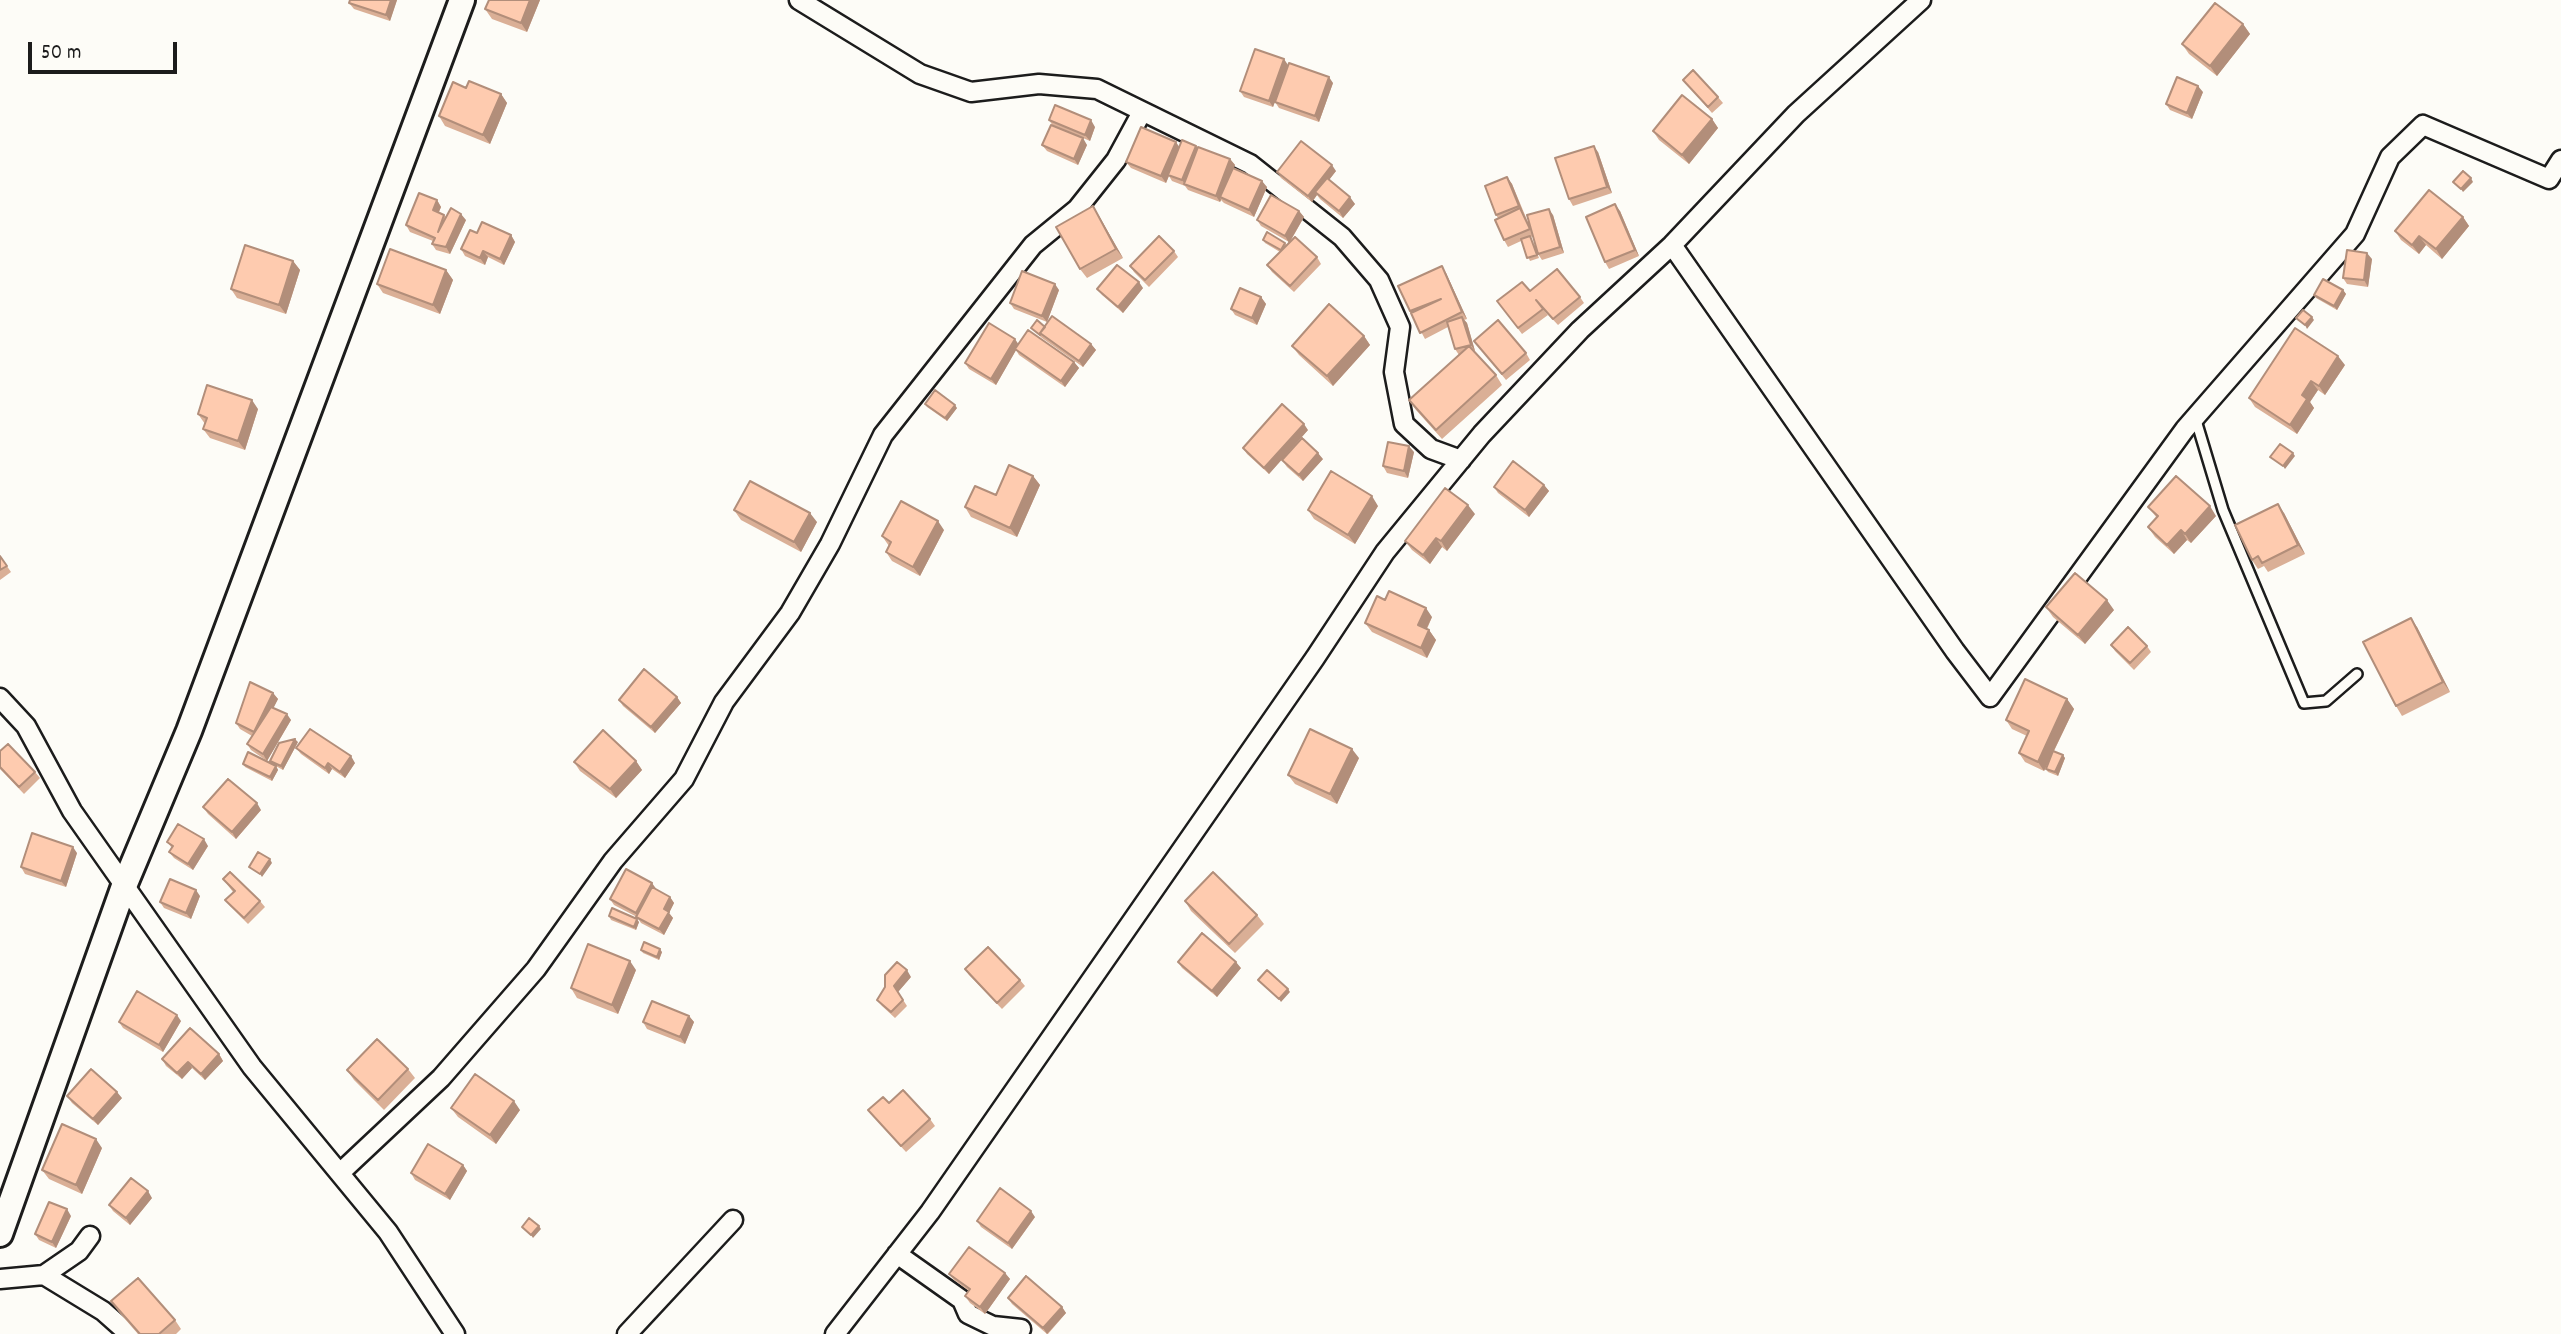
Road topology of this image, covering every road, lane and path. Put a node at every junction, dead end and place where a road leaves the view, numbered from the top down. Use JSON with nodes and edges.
{"nodes":[{"id":1,"x":463,"y":0,"type":"edge"},
{"id":2,"x":799,"y":0,"type":"edge"},
{"id":3,"x":1921,"y":0,"type":"edge"},
{"id":4,"x":1142,"y":112,"type":"junction"},
{"id":5,"x":2561,"y":160,"type":"edge"},
{"id":6,"x":1672,"y":245,"type":"junction"},
{"id":7,"x":2195,"y":417,"type":"junction"},
{"id":8,"x":1461,"y":460,"type":"junction"},
{"id":9,"x":2357,"y":674,"type":"dead end"},
{"id":10,"x":0,"y":698,"type":"edge"},
{"id":11,"x":124,"y":886,"type":"junction"},
{"id":12,"x":341,"y":1172,"type":"junction"},
{"id":13,"x":733,"y":1220,"type":"dead end"},
{"id":14,"x":0,"y":1234,"type":"edge"},
{"id":15,"x":90,"y":1236,"type":"dead end"},
{"id":16,"x":898,"y":1254,"type":"junction"},
{"id":17,"x":44,"y":1275,"type":"junction"},
{"id":18,"x":0,"y":1279,"type":"edge"},
{"id":19,"x":1021,"y":1329,"type":"dead end"},
{"id":20,"x":129,"y":1334,"type":"edge"},
{"id":21,"x":455,"y":1334,"type":"edge"},
{"id":22,"x":627,"y":1334,"type":"edge"},
{"id":23,"x":835,"y":1334,"type":"edge"}],
"edges":[{"from":1,"to":11,"type":"street"},
{"from":2,"to":4,"type":"street"},
{"from":3,"to":6,"type":"street"},
{"from":4,"to":8,"type":"street"},
{"from":4,"to":12,"type":"street"},
{"from":5,"to":7,"type":"street"},
{"from":6,"to":7,"type":"street"},
{"from":6,"to":8,"type":"street"},
{"from":7,"to":9,"type":"lane"},
{"from":8,"to":16,"type":"street"},
{"from":10,"to":11,"type":"street"},
{"from":11,"to":12,"type":"street"},
{"from":11,"to":14,"type":"street"},
{"from":12,"to":21,"type":"street"},
{"from":13,"to":22,"type":"street"},
{"from":15,"to":17,"type":"street"},
{"from":16,"to":19,"type":"street"},
{"from":16,"to":23,"type":"street"},
{"from":17,"to":18,"type":"street"},
{"from":17,"to":20,"type":"street"}]}
